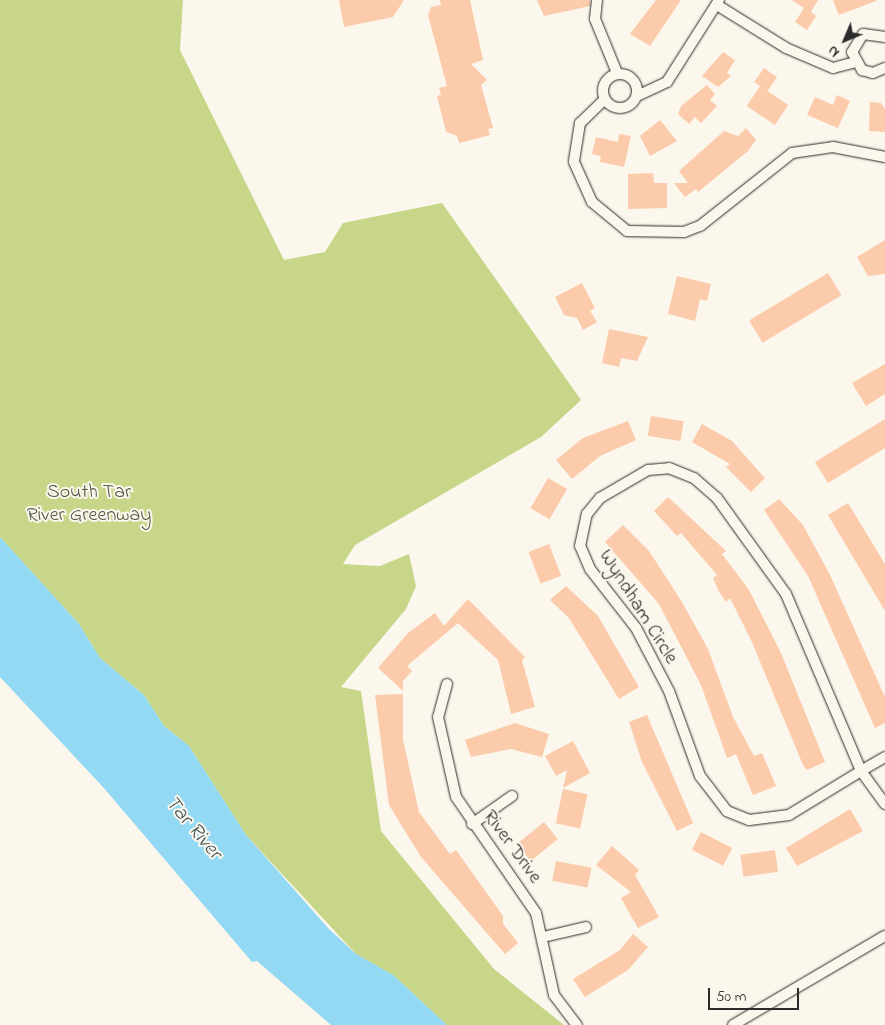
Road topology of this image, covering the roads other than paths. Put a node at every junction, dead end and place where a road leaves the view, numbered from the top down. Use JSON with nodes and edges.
{"nodes":[{"id":1,"x":597,"y":0,"type":"edge"},
{"id":2,"x":718,"y":2,"type":"edge"},
{"id":3,"x":885,"y":36,"type":"edge"},
{"id":4,"x":855,"y":62,"type":"junction"},
{"id":5,"x":885,"y":68,"type":"edge"},
{"id":6,"x":617,"y":73,"type":"junction"},
{"id":7,"x":637,"y":96,"type":"junction"},
{"id":8,"x":604,"y":100,"type":"junction"},
{"id":9,"x":885,"y":157,"type":"edge"},
{"id":10,"x":447,"y":684,"type":"dead end"},
{"id":11,"x":885,"y":757,"type":"edge"},
{"id":12,"x":861,"y":771,"type":"junction"},
{"id":13,"x":512,"y":796,"type":"dead end"},
{"id":14,"x":885,"y":804,"type":"edge"},
{"id":15,"x":472,"y":824,"type":"junction"},
{"id":16,"x":586,"y":927,"type":"dead end"},
{"id":17,"x":885,"y":936,"type":"edge"},
{"id":18,"x":543,"y":937,"type":"junction"},
{"id":19,"x":577,"y":1025,"type":"edge"},
{"id":20,"x":733,"y":1025,"type":"edge"}],
"edges":[{"from":1,"to":6,"type":"street"},
{"from":2,"to":4,"type":"street"},
{"from":2,"to":7,"type":"street"},
{"from":3,"to":4,"type":"street"},
{"from":4,"to":5,"type":"street"},
{"from":6,"to":7,"type":"street"},
{"from":6,"to":8,"type":"street"},
{"from":7,"to":8,"type":"street"},
{"from":8,"to":9,"type":"street"},
{"from":10,"to":15,"type":"street","name":"River Drive"},
{"from":11,"to":12,"type":"street","name":"Wyndham Circle"},
{"from":12,"to":12,"type":"street","name":"Wyndham Circle"},
{"from":12,"to":14,"type":"street"},
{"from":13,"to":15,"type":"street"},
{"from":15,"to":18,"type":"street","name":"River Drive"},
{"from":16,"to":18,"type":"street"},
{"from":17,"to":20,"type":"street"},
{"from":18,"to":19,"type":"street","name":"River Drive"}]}
